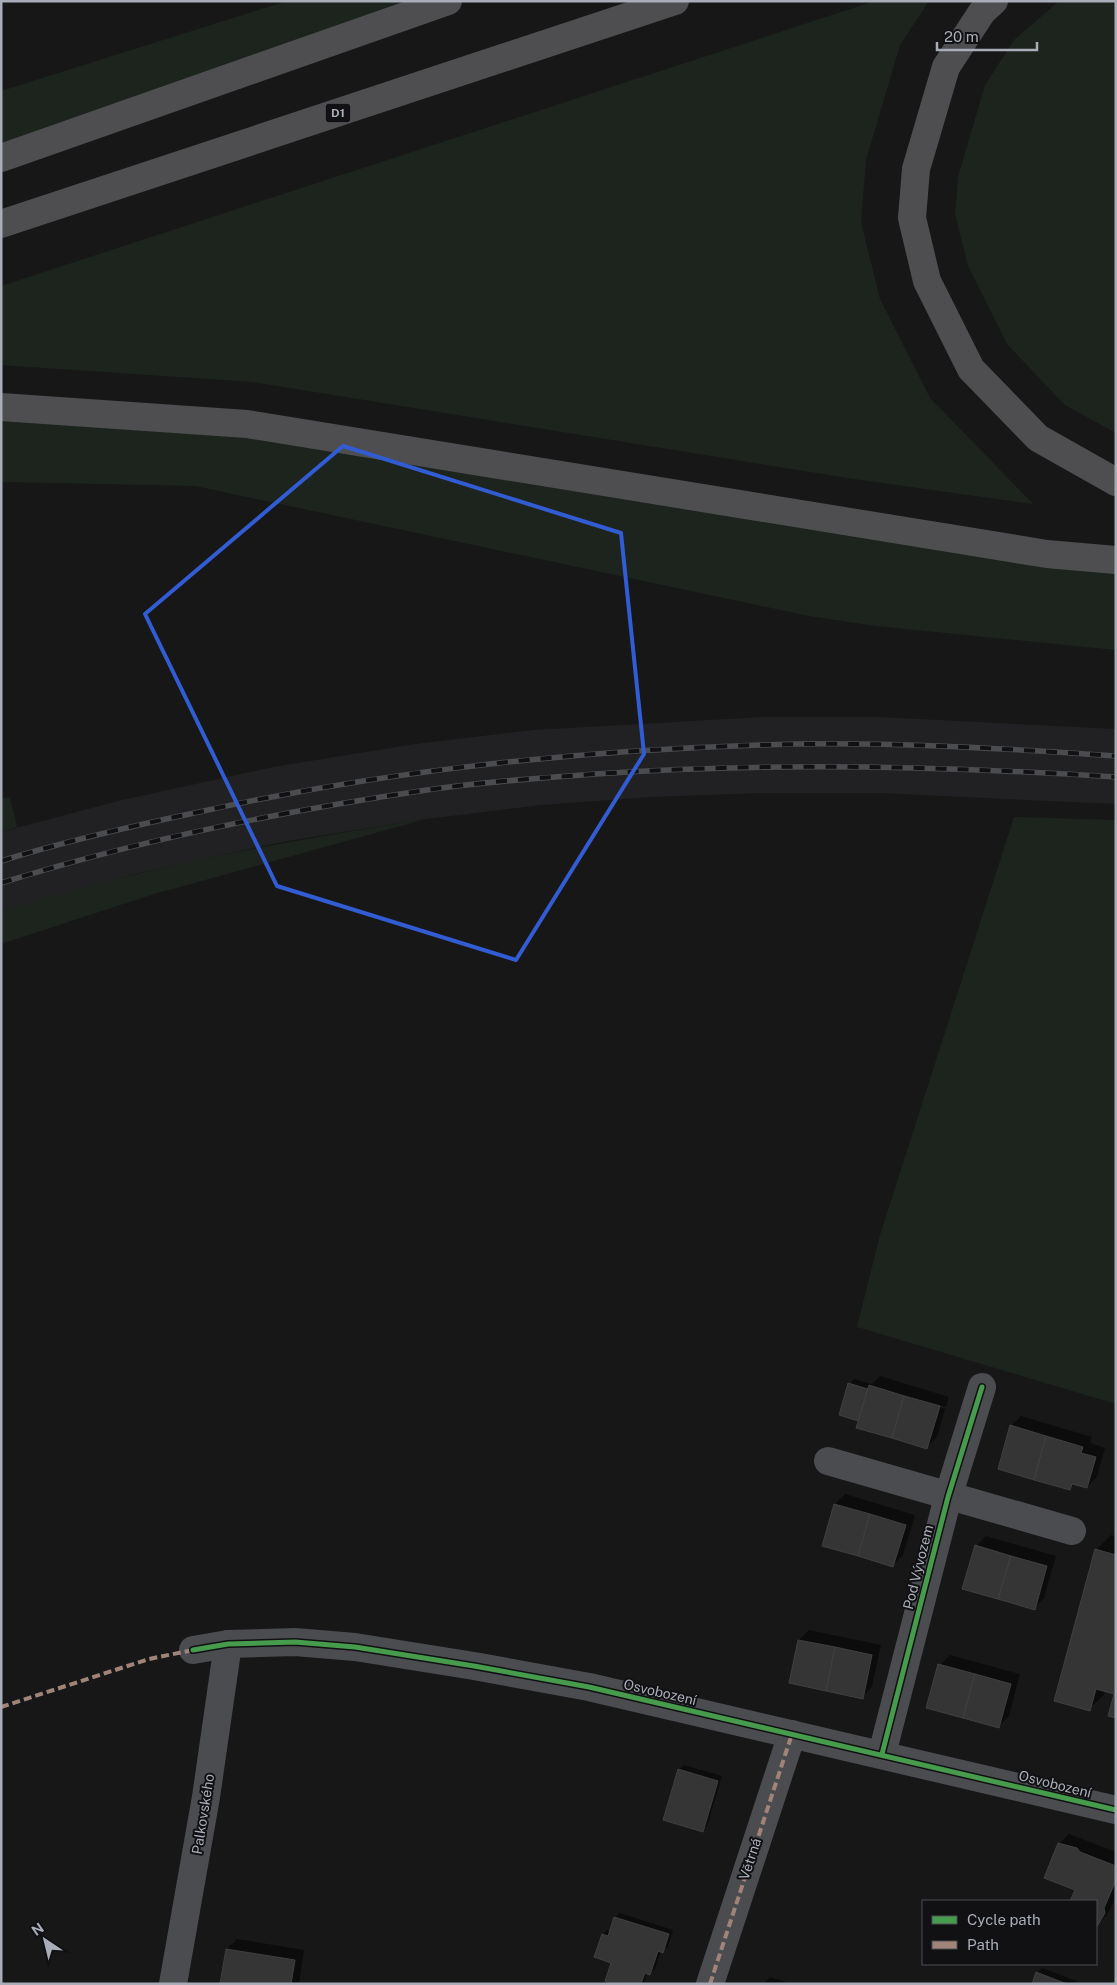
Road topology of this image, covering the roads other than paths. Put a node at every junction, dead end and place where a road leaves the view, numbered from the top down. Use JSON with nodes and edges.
{"nodes":[{"id":1,"x":448,"y":1,"type":"edge"},
{"id":2,"x":675,"y":1,"type":"edge"},
{"id":3,"x":994,"y":1,"type":"edge"},
{"id":4,"x":1,"y":158,"type":"edge"},
{"id":5,"x":1,"y":224,"type":"edge"},
{"id":6,"x":1,"y":408,"type":"edge"},
{"id":7,"x":1116,"y":482,"type":"edge"},
{"id":8,"x":1116,"y":560,"type":"edge"},
{"id":9,"x":982,"y":1387,"type":"dead end"},
{"id":10,"x":828,"y":1461,"type":"dead end"},
{"id":11,"x":948,"y":1497,"type":"junction"},
{"id":12,"x":1072,"y":1531,"type":"dead end"},
{"id":13,"x":228,"y":1644,"type":"junction"},
{"id":14,"x":193,"y":1650,"type":"dead end"},
{"id":15,"x":792,"y":1734,"type":"junction"},
{"id":16,"x":882,"y":1754,"type":"junction"},
{"id":17,"x":1116,"y":1810,"type":"edge"},
{"id":18,"x":173,"y":1984,"type":"edge"},
{"id":19,"x":710,"y":1984,"type":"edge"}],
"edges":[{"from":1,"to":4,"type":"highway"},
{"from":2,"to":5,"type":"highway","number":"D1"},
{"from":3,"to":7,"type":"highway"},
{"from":6,"to":8,"type":"highway"},
{"from":9,"to":11,"type":"street","name":"Pod Vývozem"},
{"from":10,"to":11,"type":"street"},
{"from":11,"to":12,"type":"street"},
{"from":11,"to":16,"type":"street","name":"Pod Vývozem"},
{"from":13,"to":14,"type":"street","name":"Osvobození"},
{"from":13,"to":15,"type":"street","name":"Osvobození"},
{"from":13,"to":18,"type":"street","name":"Palkovského"},
{"from":15,"to":16,"type":"street","name":"Osvobození"},
{"from":15,"to":19,"type":"street","name":"Větrná"},
{"from":16,"to":17,"type":"street","name":"Osvobození"}]}
